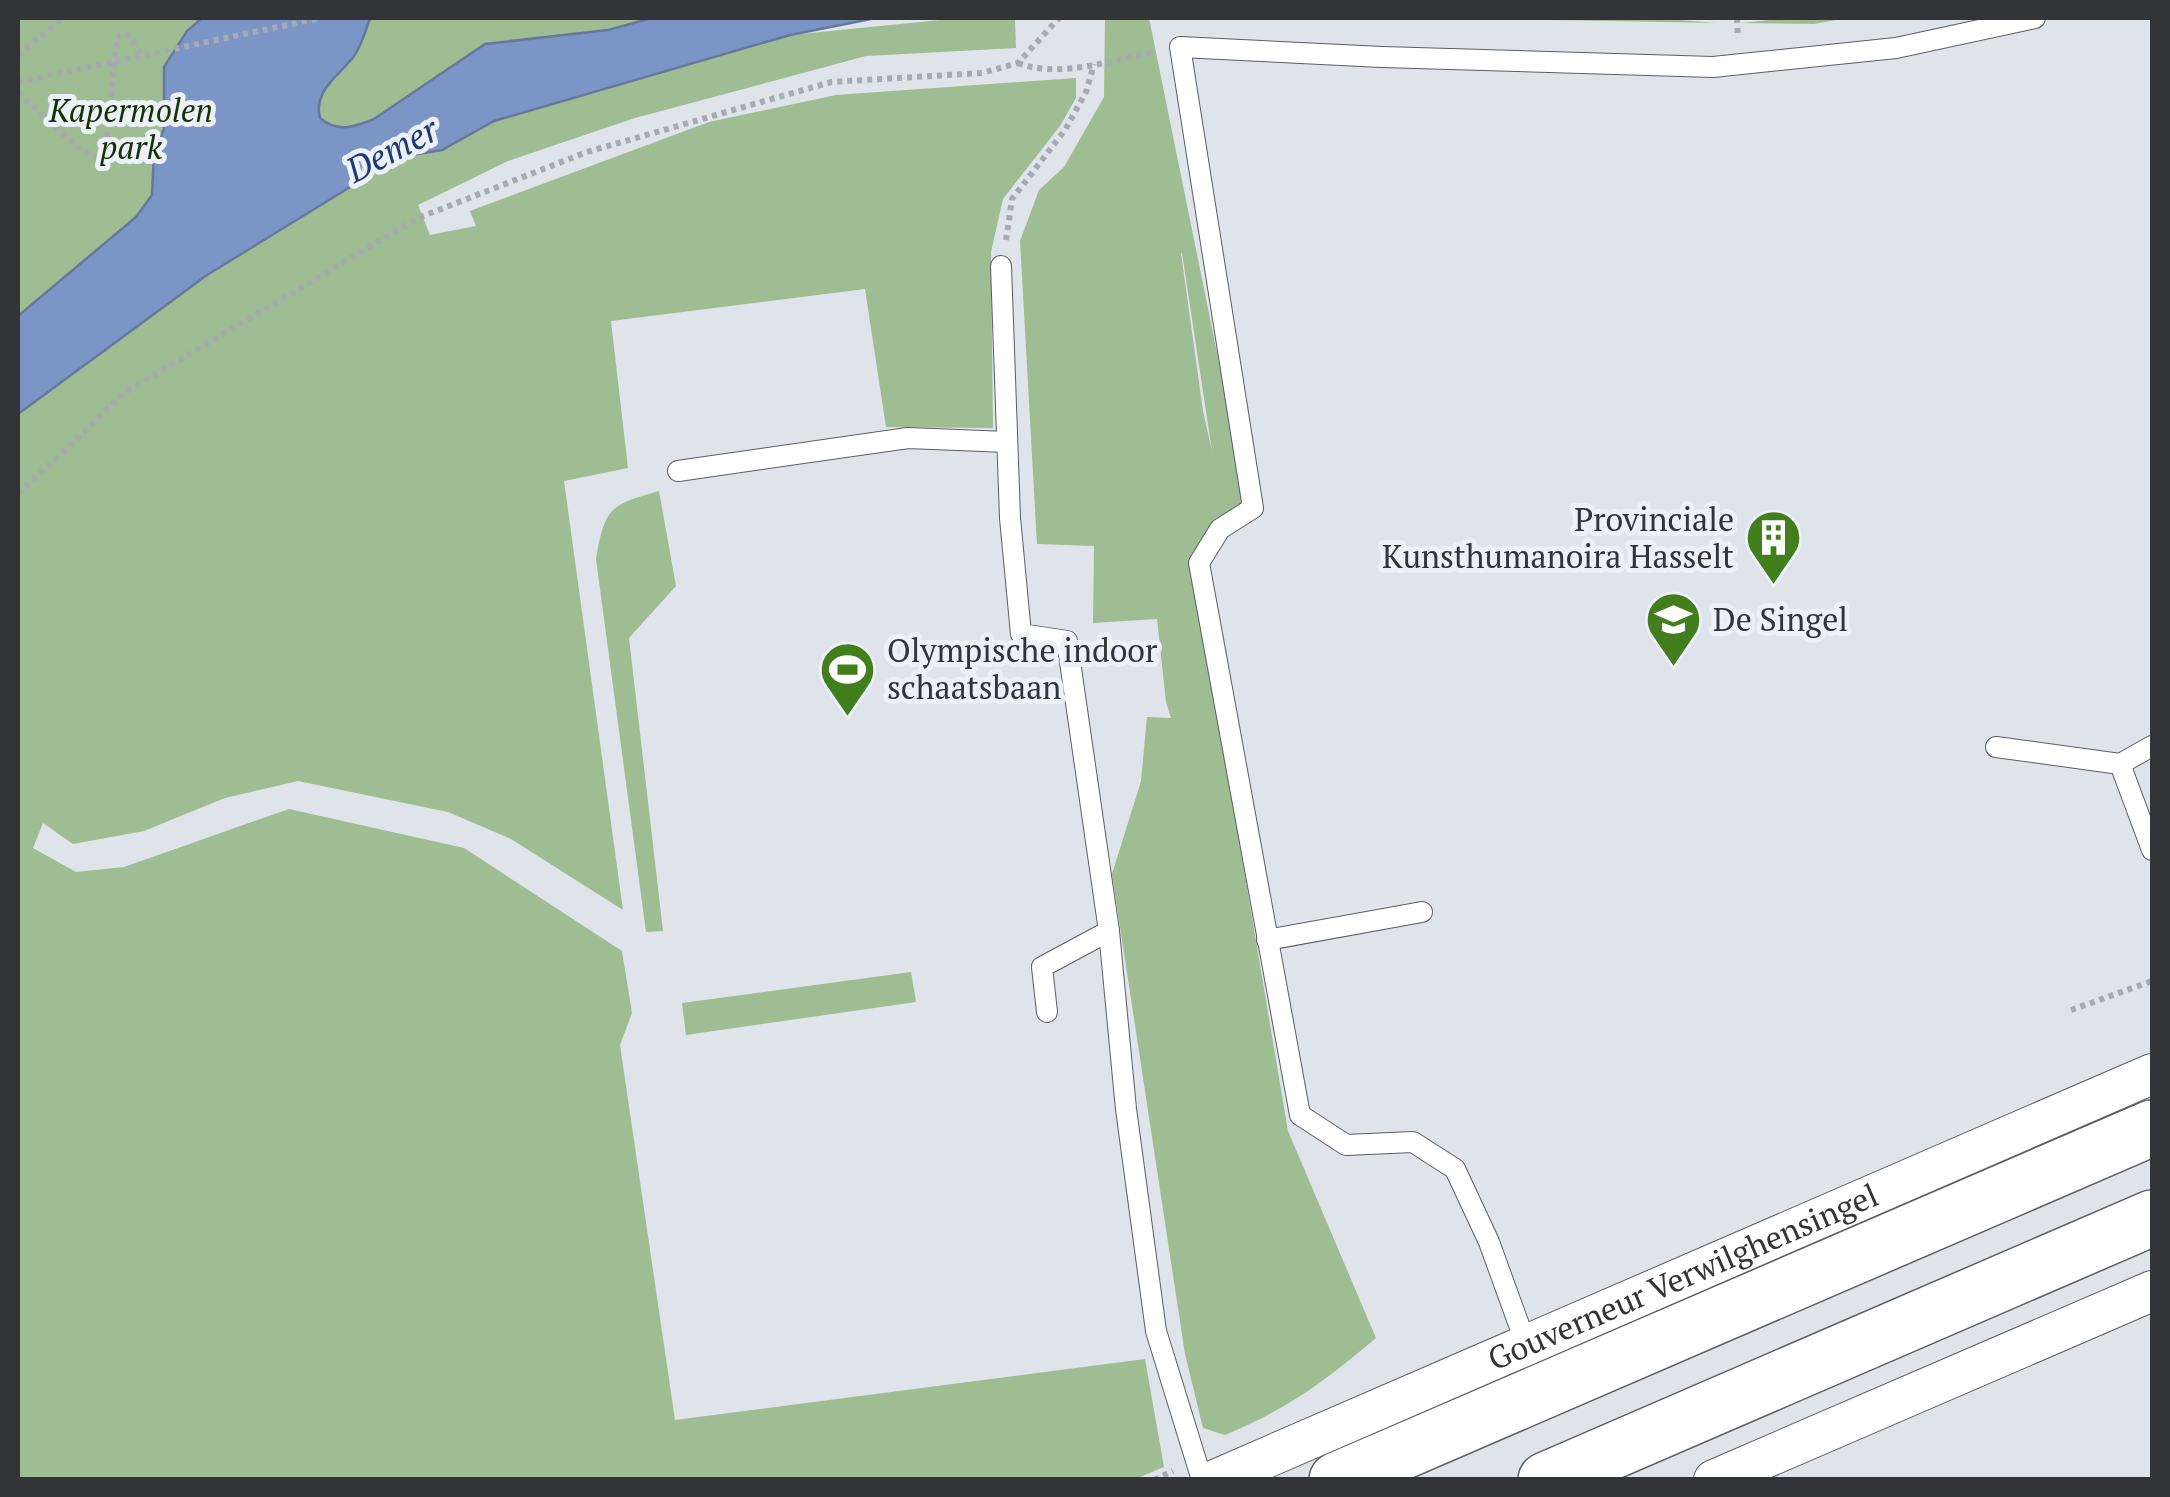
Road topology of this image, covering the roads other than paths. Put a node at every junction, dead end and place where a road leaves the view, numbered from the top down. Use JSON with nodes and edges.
{"nodes":[{"id":1,"x":2035,"y":18,"type":"edge"},
{"id":2,"x":1001,"y":266,"type":"road end"},
{"id":3,"x":1007,"y":442,"type":"junction"},
{"id":4,"x":678,"y":471,"type":"dead end"},
{"id":5,"x":2152,"y":746,"type":"edge"},
{"id":6,"x":1996,"y":747,"type":"dead end"},
{"id":7,"x":2120,"y":764,"type":"junction"},
{"id":8,"x":2152,"y":850,"type":"edge"},
{"id":9,"x":1422,"y":912,"type":"dead end"},
{"id":10,"x":1109,"y":931,"type":"junction"},
{"id":11,"x":1267,"y":940,"type":"junction"},
{"id":12,"x":1047,"y":1012,"type":"dead end"},
{"id":13,"x":2152,"y":1074,"type":"edge"},
{"id":14,"x":2152,"y":1128,"type":"edge"},
{"id":15,"x":2152,"y":1218,"type":"edge"},
{"id":16,"x":2152,"y":1291,"type":"edge"},
{"id":17,"x":1527,"y":1347,"type":"junction"},
{"id":18,"x":1757,"y":1471,"type":"edge"},
{"id":19,"x":1202,"y":1480,"type":"edge"},
{"id":20,"x":1215,"y":1480,"type":"edge"},
{"id":21,"x":1337,"y":1480,"type":"edge"},
{"id":22,"x":1546,"y":1480,"type":"edge"},
{"id":23,"x":1714,"y":1480,"type":"edge"}],
"edges":[{"from":1,"to":11,"type":"lane"},
{"from":2,"to":3,"type":"lane"},
{"from":3,"to":4,"type":"lane"},
{"from":3,"to":10,"type":"lane"},
{"from":5,"to":7,"type":"lane"},
{"from":6,"to":7,"type":"lane"},
{"from":7,"to":8,"type":"lane"},
{"from":9,"to":11,"type":"lane"},
{"from":10,"to":12,"type":"lane"},
{"from":10,"to":19,"type":"lane"},
{"from":11,"to":17,"type":"lane"},
{"from":13,"to":17,"type":"street","name":"Gouverneur Verwilghensingel"},
{"from":14,"to":21,"type":"highway","name":"Gouverneur Verwilghensingel"},
{"from":15,"to":22,"type":"highway"},
{"from":16,"to":18,"type":"street"},
{"from":17,"to":20,"type":"street","name":"Gouverneur Verwilghensingel"},
{"from":18,"to":23,"type":"street"}]}
